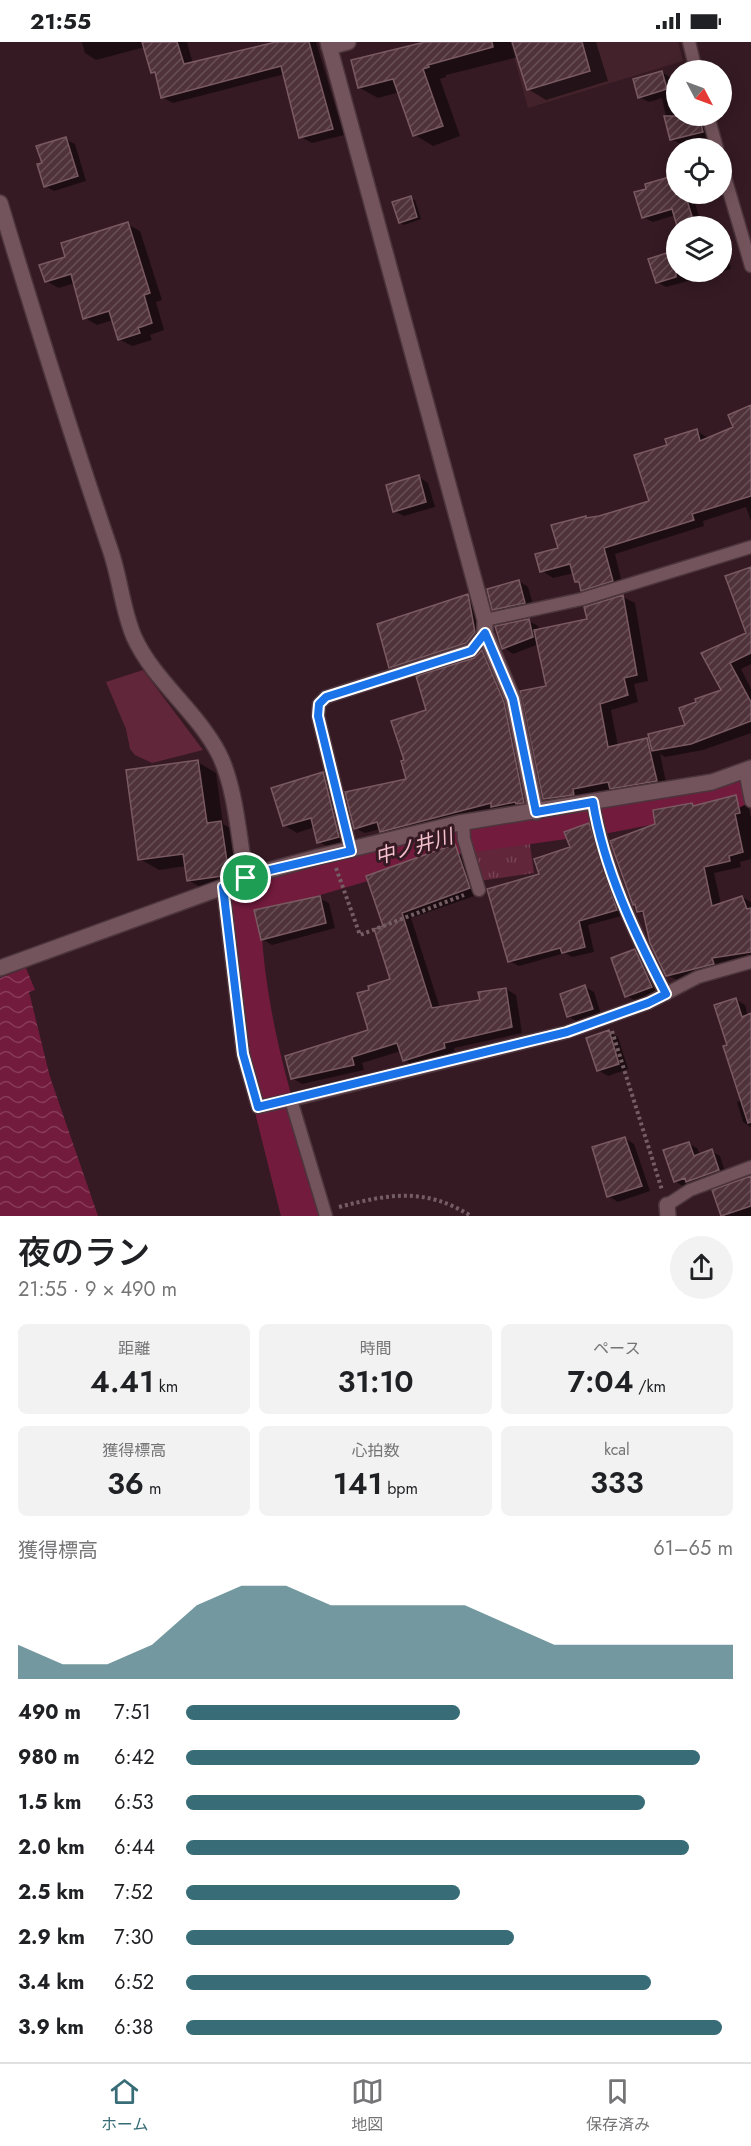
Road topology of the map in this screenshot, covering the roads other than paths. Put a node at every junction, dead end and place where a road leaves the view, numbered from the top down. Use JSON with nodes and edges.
{"nodes":[{"id":1,"x":348,"y":42,"type":"edge"},
{"id":2,"x":689,"y":42,"type":"edge"},
{"id":3,"x":329,"y":45,"type":"edge"},
{"id":4,"x":694,"y":60,"type":"edge"},
{"id":5,"x":732,"y":200,"type":"edge"},
{"id":6,"x":0,"y":203,"type":"edge"},
{"id":7,"x":751,"y":266,"type":"edge"},
{"id":8,"x":751,"y":547,"type":"edge"},
{"id":9,"x":485,"y":627,"type":"junction"},
{"id":10,"x":748,"y":772,"type":"edge"},
{"id":11,"x":750,"y":797,"type":"edge"},
{"id":12,"x":536,"y":812,"type":"junction"},
{"id":13,"x":595,"y":812,"type":"junction"},
{"id":14,"x":463,"y":830,"type":"junction"},
{"id":15,"x":351,"y":851,"type":"junction"},
{"id":16,"x":246,"y":878,"type":"junction"},
{"id":17,"x":223,"y":887,"type":"junction"},
{"id":18,"x":479,"y":890,"type":"road end"},
{"id":19,"x":751,"y":963,"type":"edge"},
{"id":20,"x":0,"y":968,"type":"edge"},
{"id":21,"x":666,"y":994,"type":"junction"},
{"id":22,"x":291,"y":1100,"type":"junction"},
{"id":23,"x":751,"y":1167,"type":"edge"},
{"id":24,"x":668,"y":1211,"type":"edge"},
{"id":25,"x":325,"y":1214,"type":"edge"}],
"edges":[{"from":1,"to":3,"type":"street"},
{"from":2,"to":4,"type":"lane"},
{"from":3,"to":9,"type":"street"},
{"from":5,"to":7,"type":"lane"},
{"from":6,"to":16,"type":"street"},
{"from":8,"to":9,"type":"lane"},
{"from":9,"to":12,"type":"street"},
{"from":9,"to":15,"type":"lane"},
{"from":10,"to":11,"type":"lane"},
{"from":10,"to":13,"type":"street"},
{"from":12,"to":13,"type":"street"},
{"from":12,"to":14,"type":"street"},
{"from":13,"to":21,"type":"lane"},
{"from":14,"to":15,"type":"street"},
{"from":14,"to":18,"type":"lane"},
{"from":15,"to":16,"type":"street"},
{"from":16,"to":17,"type":"street"},
{"from":17,"to":20,"type":"street"},
{"from":17,"to":22,"type":"lane"},
{"from":19,"to":21,"type":"lane"},
{"from":21,"to":22,"type":"lane"},
{"from":22,"to":25,"type":"lane"},
{"from":23,"to":24,"type":"lane"}]}
